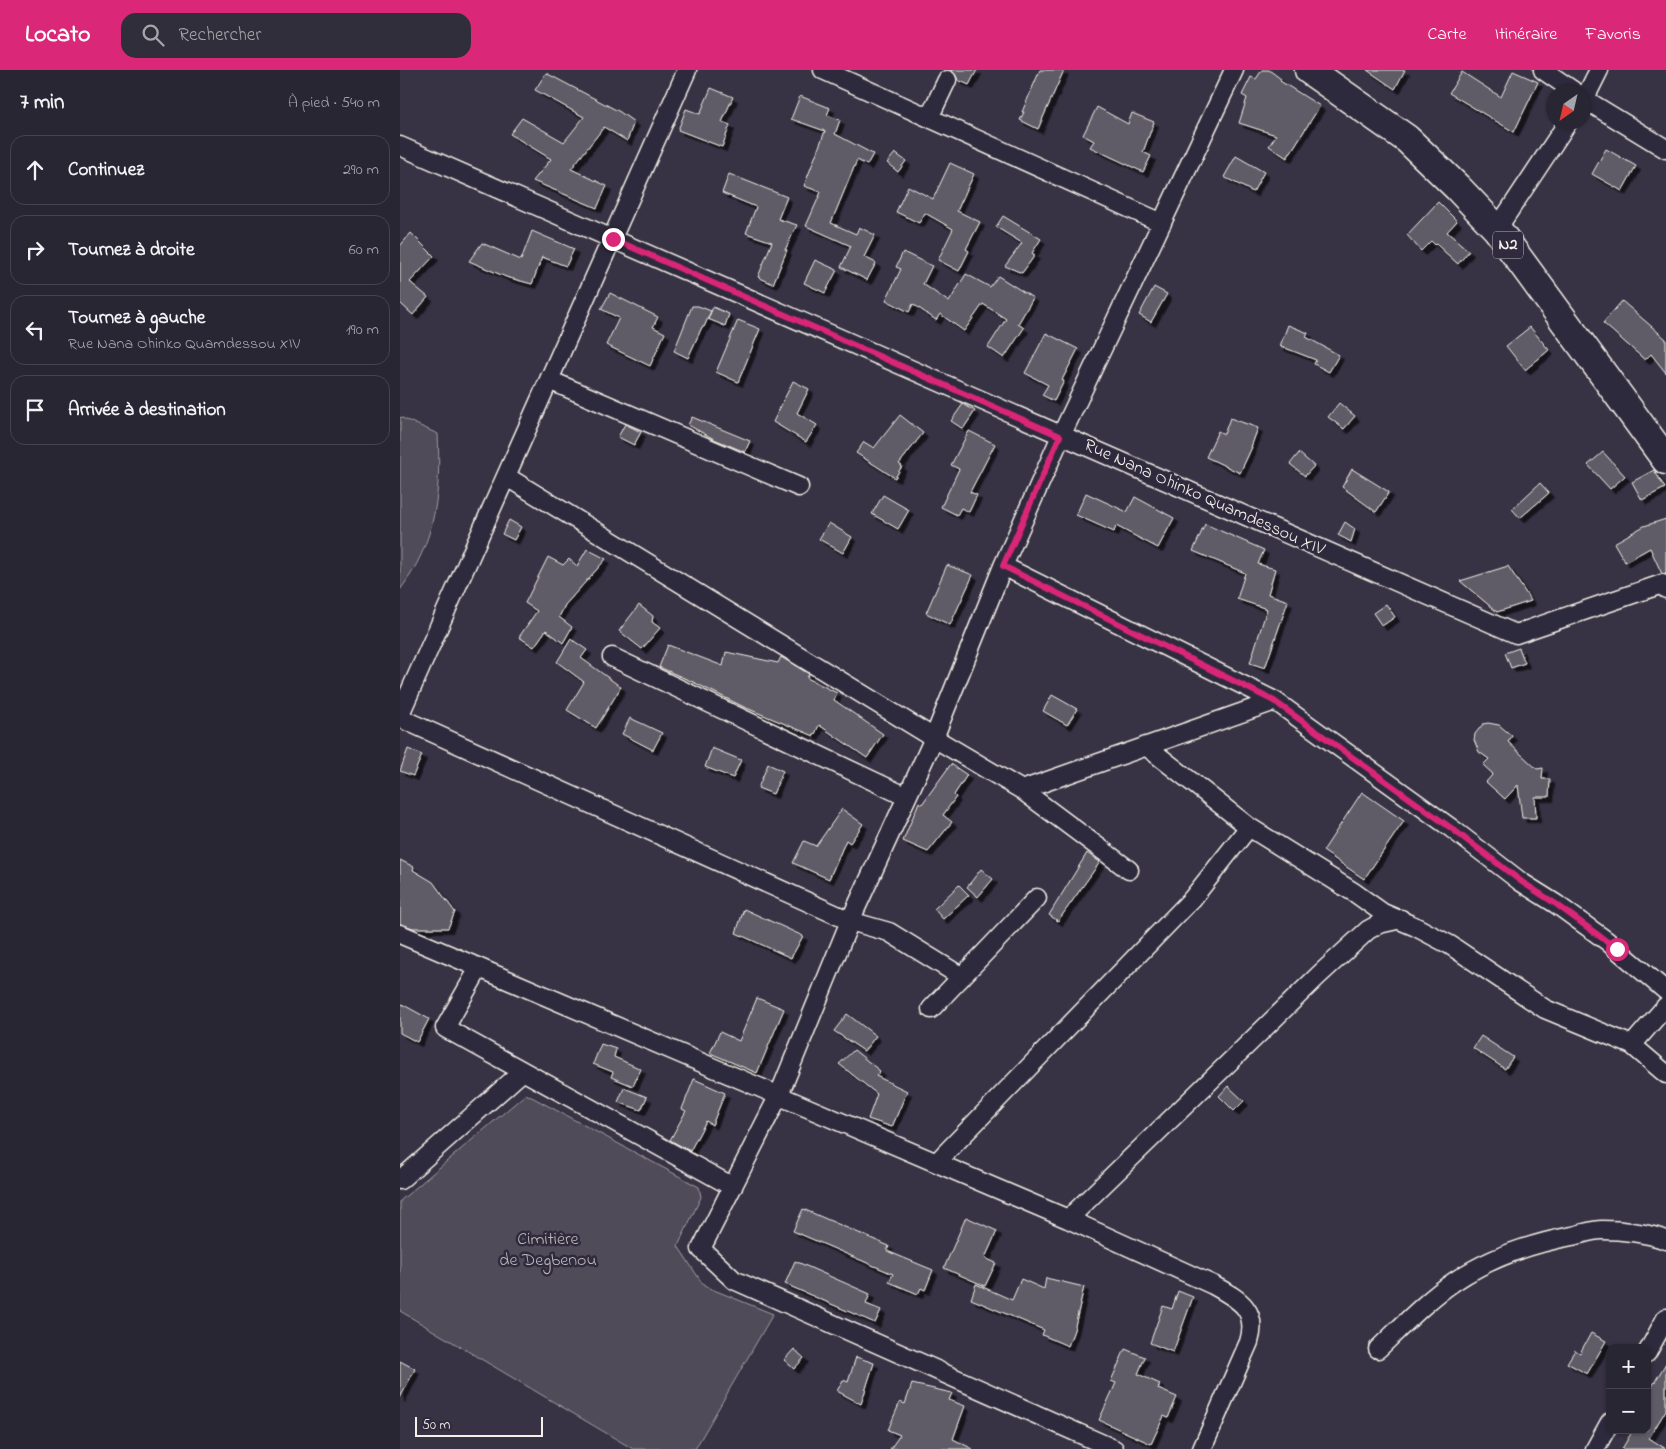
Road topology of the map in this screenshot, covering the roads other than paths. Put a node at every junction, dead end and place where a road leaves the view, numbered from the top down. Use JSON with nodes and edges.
{"nodes":[{"id":1,"x":687,"y":70,"type":"edge"},
{"id":2,"x":822,"y":70,"type":"edge"},
{"id":3,"x":1234,"y":70,"type":"edge"},
{"id":4,"x":1308,"y":70,"type":"edge"},
{"id":5,"x":1544,"y":70,"type":"edge"},
{"id":6,"x":1600,"y":70,"type":"edge"},
{"id":7,"x":946,"y":80,"type":"dead end"},
{"id":8,"x":1565,"y":85,"type":"edge"},
{"id":9,"x":1591,"y":86,"type":"edge"},
{"id":10,"x":1591,"y":103,"type":"edge"},
{"id":11,"x":930,"y":118,"type":"junction"},
{"id":12,"x":1563,"y":130,"type":"edge"},
{"id":13,"x":400,"y":146,"type":"edge"},
{"id":14,"x":1666,"y":149,"type":"edge"},
{"id":15,"x":1162,"y":223,"type":"junction"},
{"id":16,"x":1497,"y":229,"type":"junction"},
{"id":17,"x":613,"y":239,"type":"junction"},
{"id":18,"x":550,"y":380,"type":"junction"},
{"id":19,"x":1060,"y":436,"type":"junction"},
{"id":20,"x":1666,"y":460,"type":"edge"},
{"id":21,"x":506,"y":477,"type":"junction"},
{"id":22,"x":799,"y":487,"type":"dead end"},
{"id":23,"x":1003,"y":566,"type":"junction"},
{"id":24,"x":1664,"y":586,"type":"edge"},
{"id":25,"x":612,"y":657,"type":"dead end"},
{"id":26,"x":1274,"y":701,"type":"junction"},
{"id":27,"x":400,"y":714,"type":"edge"},
{"id":28,"x":400,"y":718,"type":"edge"},
{"id":29,"x":934,"y":738,"type":"junction"},
{"id":30,"x":1146,"y":746,"type":"junction"},
{"id":31,"x":1022,"y":790,"type":"junction"},
{"id":32,"x":907,"y":797,"type":"junction"},
{"id":33,"x":1249,"y":827,"type":"junction"},
{"id":34,"x":1129,"y":870,"type":"dead end"},
{"id":35,"x":1355,"y":893,"type":"junction"},
{"id":36,"x":1037,"y":898,"type":"dead end"},
{"id":37,"x":850,"y":921,"type":"junction"},
{"id":38,"x":1405,"y":924,"type":"junction"},
{"id":39,"x":1368,"y":930,"type":"junction"},
{"id":40,"x":400,"y":934,"type":"edge"},
{"id":41,"x":479,"y":968,"type":"junction"},
{"id":42,"x":962,"y":977,"type":"junction"},
{"id":43,"x":1666,"y":991,"type":"edge"},
{"id":44,"x":1666,"y":1006,"type":"edge"},
{"id":45,"x":931,"y":1009,"type":"dead end"},
{"id":46,"x":1632,"y":1045,"type":"junction"},
{"id":47,"x":522,"y":1072,"type":"junction"},
{"id":48,"x":1666,"y":1074,"type":"edge"},
{"id":49,"x":780,"y":1095,"type":"junction"},
{"id":50,"x":937,"y":1162,"type":"junction"},
{"id":51,"x":400,"y":1180,"type":"edge"},
{"id":52,"x":733,"y":1187,"type":"junction"},
{"id":53,"x":1068,"y":1219,"type":"junction"},
{"id":54,"x":1666,"y":1240,"type":"edge"},
{"id":55,"x":1666,"y":1318,"type":"edge"},
{"id":56,"x":1651,"y":1346,"type":"edge"},
{"id":57,"x":1378,"y":1349,"type":"dead end"},
{"id":58,"x":1606,"y":1429,"type":"edge"},
{"id":59,"x":1114,"y":1449,"type":"edge"},
{"id":60,"x":1202,"y":1449,"type":"edge"},
{"id":61,"x":1595,"y":1449,"type":"edge"}],
"edges":[{"from":1,"to":17,"type":"street"},
{"from":2,"to":11,"type":"street"},
{"from":3,"to":15,"type":"street"},
{"from":4,"to":16,"type":"highway","number":"N2"},
{"from":5,"to":8,"type":"street"},
{"from":6,"to":9,"type":"street"},
{"from":7,"to":11,"type":"street"},
{"from":10,"to":14,"type":"street"},
{"from":11,"to":15,"type":"street"},
{"from":12,"to":16,"type":"street"},
{"from":13,"to":17,"type":"street","name":"Rue Nana Ohinko Quamdessou XIV"},
{"from":15,"to":19,"type":"street"},
{"from":16,"to":20,"type":"highway","number":"N2"},
{"from":17,"to":18,"type":"street"},
{"from":17,"to":19,"type":"street","name":"Rue Nana Ohinko Quamdessou XIV"},
{"from":18,"to":21,"type":"street"},
{"from":18,"to":22,"type":"street"},
{"from":19,"to":23,"type":"street"},
{"from":19,"to":24,"type":"street","name":"Rue Nana Ohinko Quamdessou XIV"},
{"from":21,"to":27,"type":"street"},
{"from":21,"to":29,"type":"street"},
{"from":23,"to":26,"type":"street"},
{"from":23,"to":29,"type":"street"},
{"from":25,"to":32,"type":"street"},
{"from":26,"to":30,"type":"street"},
{"from":26,"to":43,"type":"street"},
{"from":28,"to":37,"type":"street"},
{"from":29,"to":31,"type":"street"},
{"from":29,"to":32,"type":"street"},
{"from":30,"to":31,"type":"street"},
{"from":30,"to":33,"type":"street"},
{"from":31,"to":34,"type":"street"},
{"from":32,"to":37,"type":"street"},
{"from":33,"to":35,"type":"street"},
{"from":33,"to":50,"type":"street"},
{"from":35,"to":38,"type":"street"},
{"from":35,"to":39,"type":"street"},
{"from":36,"to":42,"type":"street"},
{"from":37,"to":42,"type":"street"},
{"from":37,"to":49,"type":"street"},
{"from":38,"to":39,"type":"street"},
{"from":38,"to":46,"type":"street"},
{"from":39,"to":53,"type":"street"},
{"from":40,"to":41,"type":"street"},
{"from":41,"to":47,"type":"street"},
{"from":41,"to":49,"type":"street"},
{"from":42,"to":45,"type":"street"},
{"from":44,"to":46,"type":"street"},
{"from":46,"to":48,"type":"street"},
{"from":47,"to":51,"type":"street"},
{"from":47,"to":52,"type":"street"},
{"from":49,"to":50,"type":"street"},
{"from":49,"to":52,"type":"street"},
{"from":50,"to":53,"type":"street"},
{"from":52,"to":59,"type":"street"},
{"from":53,"to":60,"type":"street"},
{"from":54,"to":57,"type":"street"},
{"from":55,"to":56,"type":"street"},
{"from":58,"to":61,"type":"street"}]}
